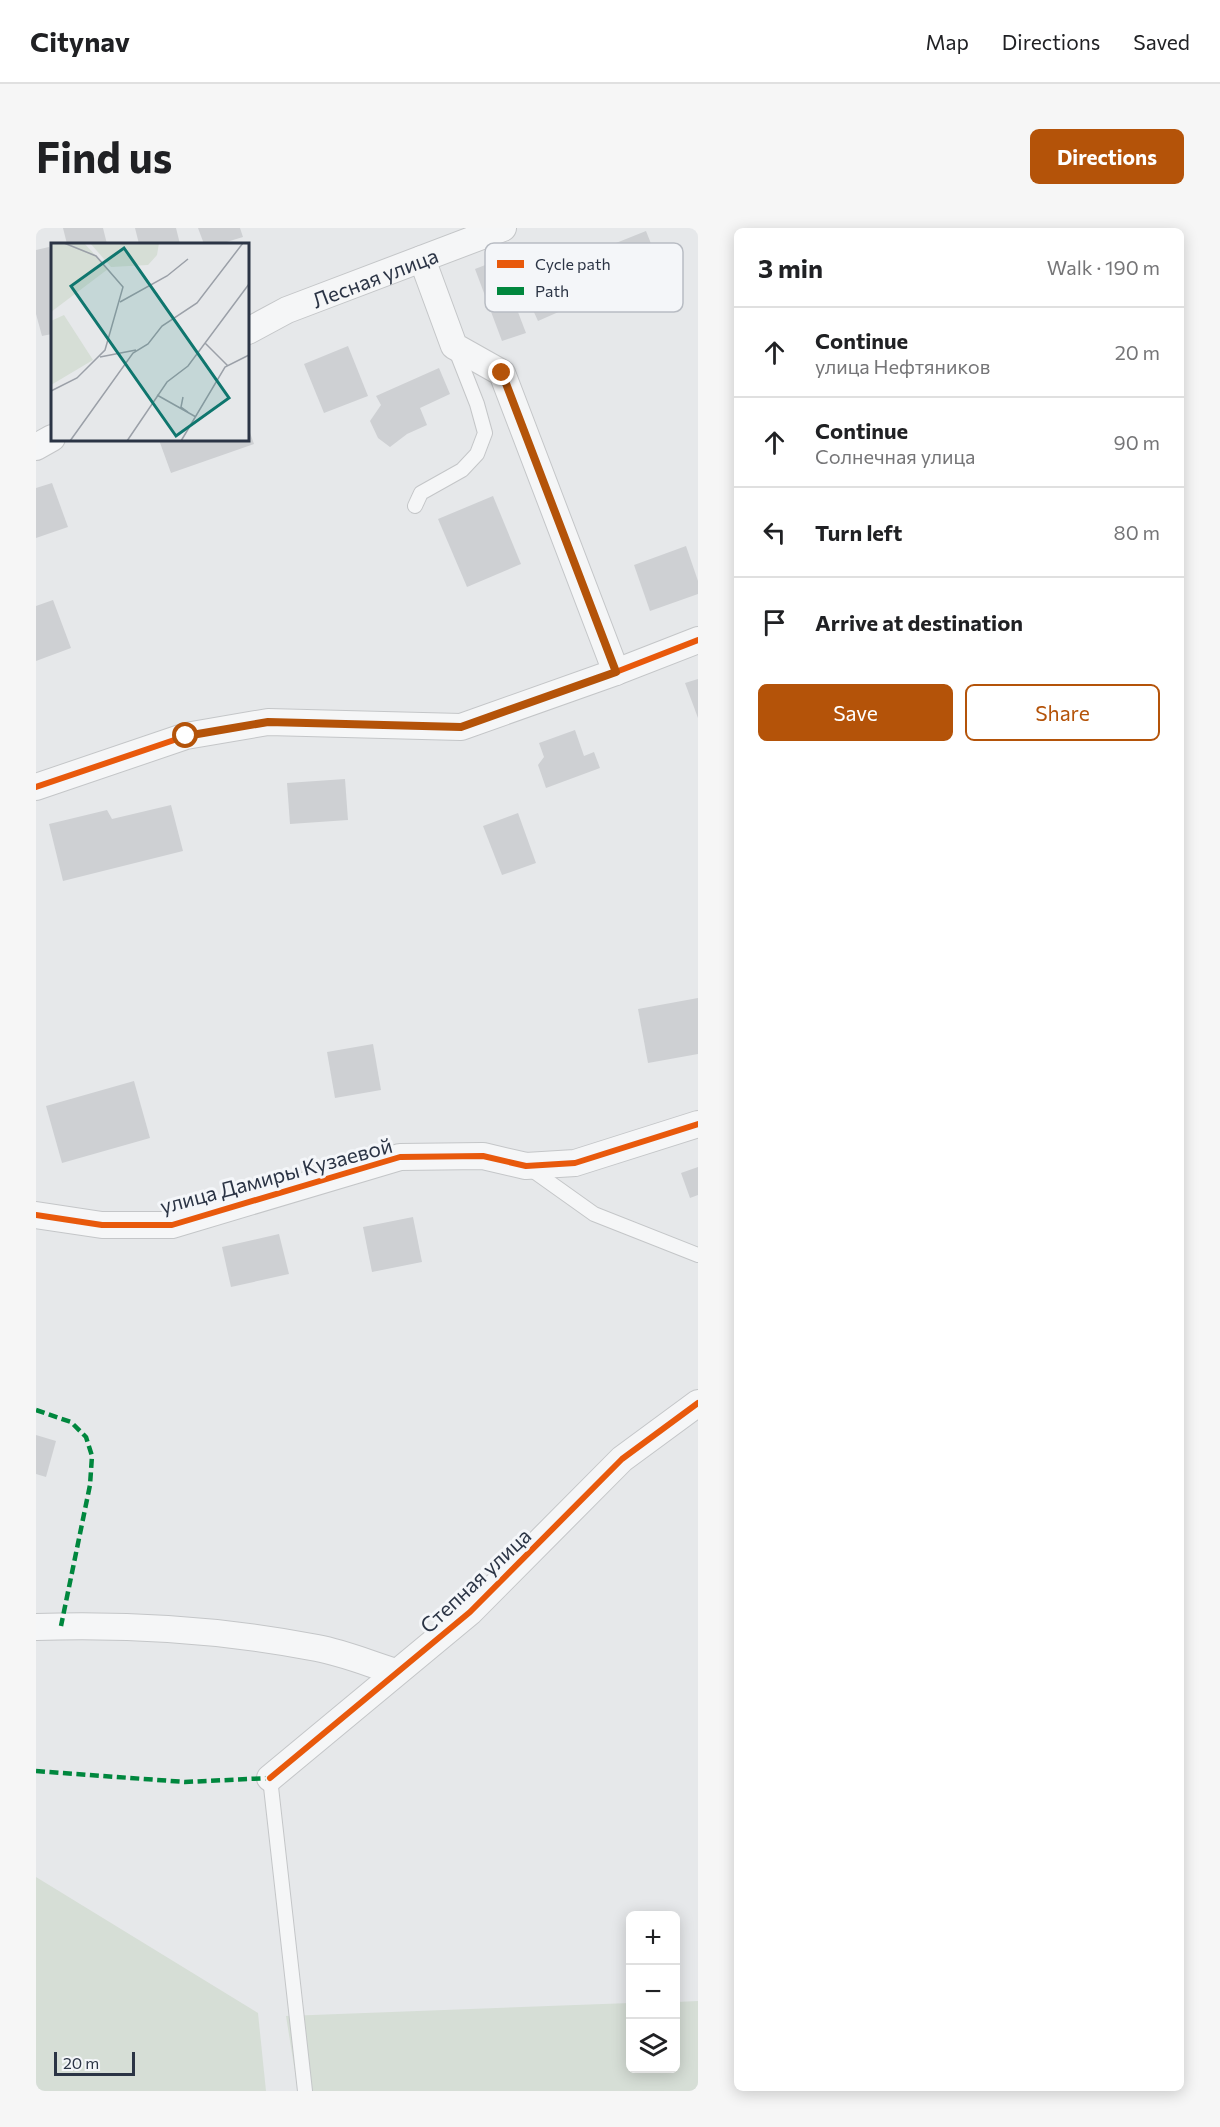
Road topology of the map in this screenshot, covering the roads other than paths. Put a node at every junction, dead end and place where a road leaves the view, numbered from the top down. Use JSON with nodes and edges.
{"nodes":[{"id":1,"x":503,"y":228,"type":"edge"},
{"id":2,"x":422,"y":260,"type":"junction"},
{"id":3,"x":249,"y":330,"type":"edge"},
{"id":4,"x":454,"y":346,"type":"junction"},
{"id":5,"x":51,"y":439,"type":"edge"},
{"id":6,"x":36,"y":447,"type":"edge"},
{"id":7,"x":415,"y":506,"type":"dead end"},
{"id":8,"x":698,"y":640,"type":"edge"},
{"id":9,"x":616,"y":672,"type":"junction"},
{"id":10,"x":36,"y":787,"type":"edge"},
{"id":11,"x":698,"y":1124,"type":"edge"},
{"id":12,"x":526,"y":1166,"type":"junction"},
{"id":13,"x":36,"y":1215,"type":"edge"},
{"id":14,"x":698,"y":1255,"type":"edge"},
{"id":15,"x":698,"y":1403,"type":"edge"},
{"id":16,"x":36,"y":1627,"type":"edge"},
{"id":17,"x":396,"y":1672,"type":"junction"},
{"id":18,"x":270,"y":1778,"type":"joint"},
{"id":19,"x":305,"y":2091,"type":"edge"}],
"edges":[{"from":1,"to":2,"type":"street","name":"Лесная улица"},
{"from":2,"to":3,"type":"street","name":"Лесная улица"},
{"from":2,"to":4,"type":"street"},
{"from":4,"to":7,"type":"lane"},
{"from":4,"to":9,"type":"street"},
{"from":5,"to":6,"type":"street"},
{"from":8,"to":9,"type":"street"},
{"from":9,"to":10,"type":"street"},
{"from":11,"to":12,"type":"street","name":"улица Дамиры Кузаевой"},
{"from":12,"to":13,"type":"street","name":"улица Дамиры Кузаевой"},
{"from":12,"to":14,"type":"lane"},
{"from":15,"to":17,"type":"street","name":"Степная улица"},
{"from":16,"to":17,"type":"street"},
{"from":17,"to":18,"type":"street","name":"Степная улица"},
{"from":18,"to":19,"type":"lane"}]}
